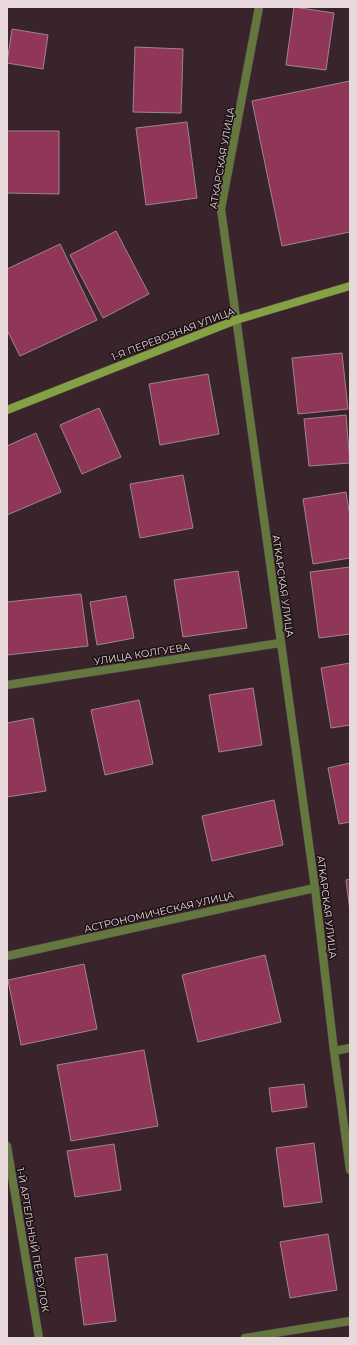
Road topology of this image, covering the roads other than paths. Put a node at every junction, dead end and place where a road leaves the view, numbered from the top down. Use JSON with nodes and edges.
{"nodes":[{"id":1,"x":259,"y":7,"type":"edge"},
{"id":2,"x":350,"y":286,"type":"edge"},
{"id":3,"x":236,"y":320,"type":"junction"},
{"id":4,"x":7,"y":410,"type":"edge"},
{"id":5,"x":280,"y":642,"type":"junction"},
{"id":6,"x":7,"y":685,"type":"edge"},
{"id":7,"x":315,"y":888,"type":"junction"},
{"id":8,"x":7,"y":956,"type":"edge"},
{"id":9,"x":350,"y":1048,"type":"edge"},
{"id":10,"x":334,"y":1051,"type":"junction"},
{"id":11,"x":7,"y":1146,"type":"edge"},
{"id":12,"x":350,"y":1170,"type":"edge"},
{"id":13,"x":350,"y":1321,"type":"edge"},
{"id":14,"x":39,"y":1338,"type":"edge"},
{"id":15,"x":245,"y":1338,"type":"edge"}],
"edges":[{"from":1,"to":3,"type":"street","name":"АТКАРСКАЯ УЛИЦА"},
{"from":2,"to":3,"type":"main road","name":"1-Я ПЕРЕВОЗНАЯ УЛИЦА"},
{"from":3,"to":4,"type":"main road","name":"1-Я ПЕРЕВОЗНАЯ УЛИЦА"},
{"from":3,"to":5,"type":"street","name":"АТКАРСКАЯ УЛИЦА"},
{"from":5,"to":6,"type":"street","name":"УЛИЦА КОЛГУЕВА"},
{"from":5,"to":7,"type":"street","name":"АТКАРСКАЯ УЛИЦА"},
{"from":7,"to":8,"type":"street","name":"АСТРОНОМИЧЕСКАЯ УЛИЦА"},
{"from":7,"to":10,"type":"street","name":"АТКАРСКАЯ УЛИЦА"},
{"from":9,"to":10,"type":"street"},
{"from":10,"to":12,"type":"street","name":"АТКАРСКАЯ УЛИЦА"},
{"from":11,"to":14,"type":"street","name":"1-Й АРТЕЛЬНЫЙ ПЕРЕУЛОК"},
{"from":13,"to":15,"type":"street"}]}
